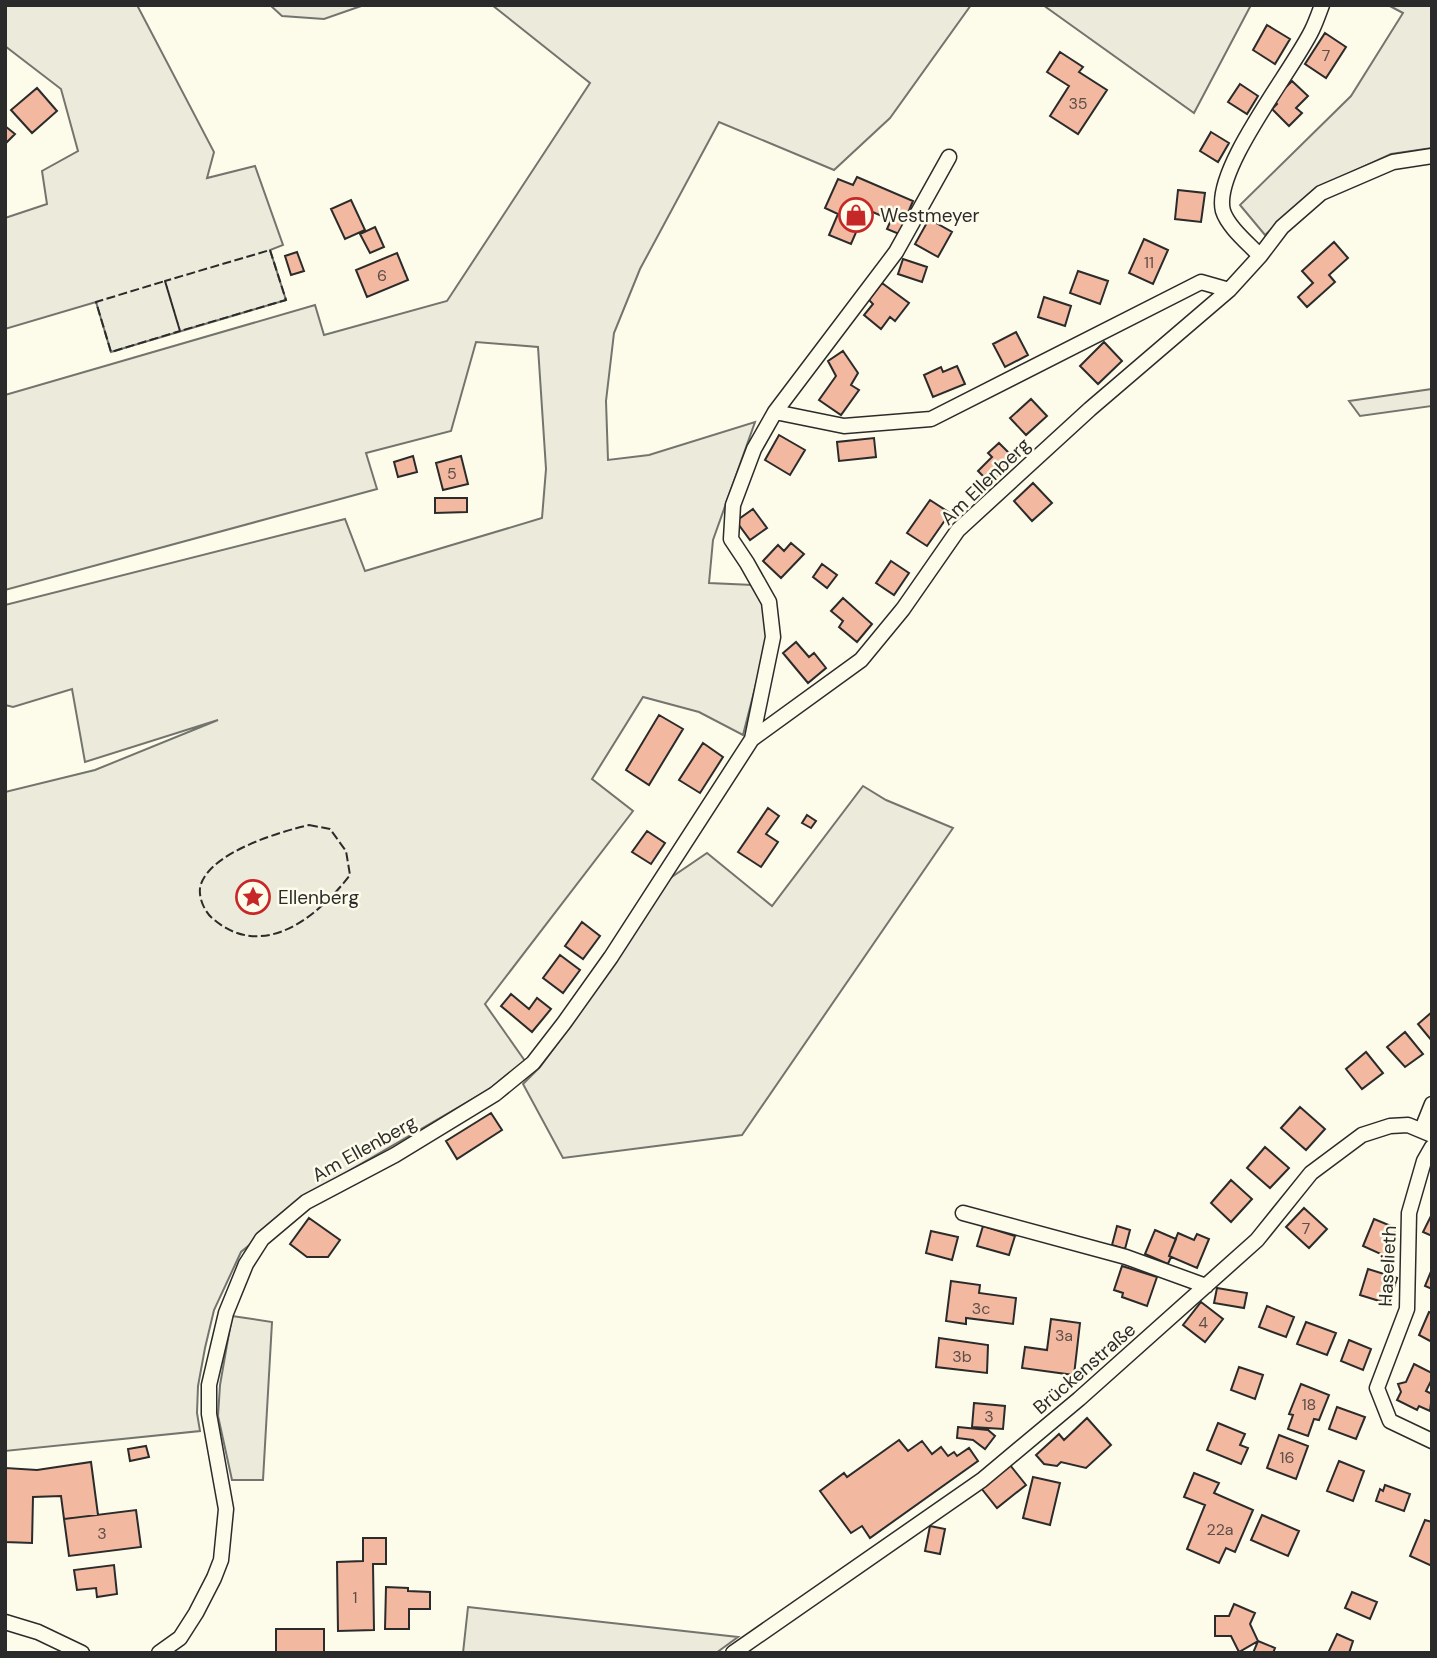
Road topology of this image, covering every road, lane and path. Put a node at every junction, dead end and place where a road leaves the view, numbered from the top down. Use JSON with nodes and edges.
{"nodes":[{"id":1,"x":1322,"y":5,"type":"edge"},
{"id":2,"x":1432,"y":156,"type":"edge"},
{"id":3,"x":949,"y":157,"type":"dead end"},
{"id":4,"x":1260,"y":256,"type":"junction"},
{"id":5,"x":1229,"y":290,"type":"junction"},
{"id":6,"x":775,"y":412,"type":"junction"},
{"id":7,"x":752,"y":739,"type":"junction"},
{"id":8,"x":1432,"y":1104,"type":"edge"},
{"id":9,"x":1427,"y":1132,"type":"edge"},
{"id":10,"x":1432,"y":1147,"type":"edge"},
{"id":11,"x":963,"y":1213,"type":"dead end"},
{"id":12,"x":1206,"y":1286,"type":"junction"},
{"id":13,"x":1432,"y":1441,"type":"edge"},
{"id":14,"x":5,"y":1622,"type":"edge"},
{"id":15,"x":82,"y":1653,"type":"edge"},
{"id":16,"x":159,"y":1653,"type":"edge"},
{"id":17,"x":733,"y":1653,"type":"edge"}],
"edges":[{"from":1,"to":4,"type":"street"},
{"from":2,"to":4,"type":"street","name":"Am Ellenberg"},
{"from":3,"to":6,"type":"street","name":"Am Ellenberg"},
{"from":4,"to":5,"type":"street","name":"Am Ellenberg"},
{"from":5,"to":6,"type":"street"},
{"from":5,"to":7,"type":"street","name":"Am Ellenberg"},
{"from":6,"to":7,"type":"street","name":"Am Ellenberg"},
{"from":7,"to":16,"type":"street","name":"Am Ellenberg"},
{"from":8,"to":9,"type":"street","name":"Brückenstraße"},
{"from":9,"to":12,"type":"street","name":"Brückenstraße"},
{"from":10,"to":13,"type":"street","name":"Haselieth"},
{"from":11,"to":12,"type":"street"},
{"from":12,"to":17,"type":"street","name":"Brückenstraße"},
{"from":14,"to":15,"type":"street"}]}
